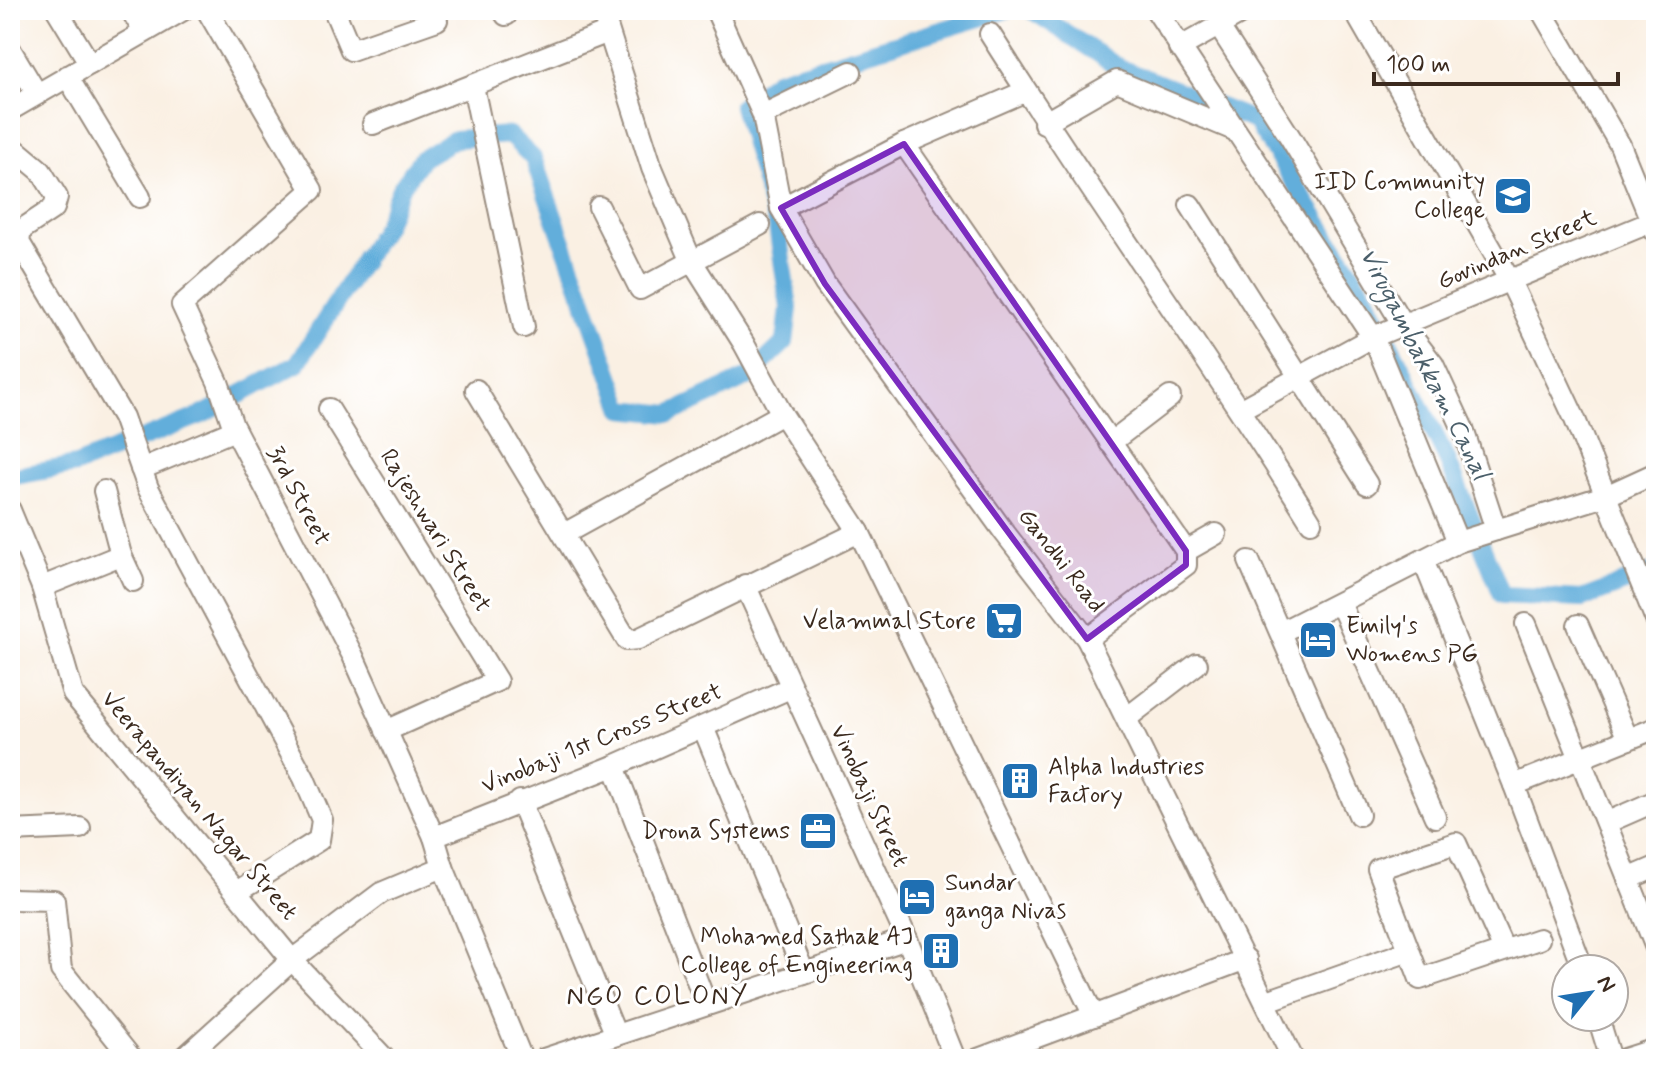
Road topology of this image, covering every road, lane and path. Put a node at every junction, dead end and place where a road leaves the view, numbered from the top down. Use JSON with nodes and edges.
{"nodes":[{"id":1,"x":57,"y":10,"type":"edge"},
{"id":2,"x":131,"y":10,"type":"edge"},
{"id":3,"x":183,"y":10,"type":"edge"},
{"id":4,"x":207,"y":10,"type":"edge"},
{"id":5,"x":334,"y":10,"type":"edge"},
{"id":6,"x":602,"y":10,"type":"edge"},
{"id":7,"x":716,"y":10,"type":"edge"},
{"id":8,"x":1156,"y":10,"type":"edge"},
{"id":9,"x":1247,"y":10,"type":"edge"},
{"id":10,"x":1354,"y":10,"type":"edge"},
{"id":11,"x":1541,"y":10,"type":"edge"},
{"id":12,"x":437,"y":20,"type":"dead end"},
{"id":13,"x":1218,"y":25,"type":"junction"},
{"id":14,"x":144,"y":32,"type":"junction"},
{"id":15,"x":606,"y":33,"type":"junction"},
{"id":16,"x":990,"y":34,"type":"dead end"},
{"id":17,"x":1179,"y":48,"type":"junction"},
{"id":18,"x":10,"y":49,"type":"edge"},
{"id":19,"x":90,"y":64,"type":"junction"},
{"id":20,"x":851,"y":72,"type":"dead end"},
{"id":21,"x":67,"y":76,"type":"junction"},
{"id":22,"x":473,"y":86,"type":"junction"},
{"id":23,"x":1026,"y":91,"type":"junction"},
{"id":24,"x":37,"y":94,"type":"junction"},
{"id":25,"x":10,"y":110,"type":"edge"},
{"id":26,"x":763,"y":115,"type":"junction"},
{"id":27,"x":1044,"y":123,"type":"junction"},
{"id":28,"x":373,"y":124,"type":"dead end"},
{"id":29,"x":1234,"y":130,"type":"junction"},
{"id":30,"x":904,"y":144,"type":"junction"},
{"id":31,"x":10,"y":145,"type":"edge"},
{"id":32,"x":140,"y":197,"type":"dead end"},
{"id":33,"x":1190,"y":205,"type":"dead end"},
{"id":34,"x":599,"y":207,"type":"dead end"},
{"id":35,"x":781,"y":208,"type":"junction"},
{"id":36,"x":760,"y":225,"type":"dead end"},
{"id":37,"x":1654,"y":225,"type":"edge"},
{"id":38,"x":691,"y":260,"type":"junction"},
{"id":39,"x":1510,"y":281,"type":"junction"},
{"id":40,"x":1403,"y":325,"type":"junction"},
{"id":41,"x":524,"y":327,"type":"dead end"},
{"id":42,"x":1373,"y":337,"type":"junction"},
{"id":43,"x":1300,"y":374,"type":"junction"},
{"id":44,"x":476,"y":390,"type":"dead end"},
{"id":45,"x":1170,"y":397,"type":"dead end"},
{"id":46,"x":329,"y":409,"type":"dead end"},
{"id":47,"x":1241,"y":409,"type":"junction"},
{"id":48,"x":782,"y":414,"type":"junction"},
{"id":49,"x":234,"y":428,"type":"junction"},
{"id":50,"x":1110,"y":443,"type":"junction"},
{"id":51,"x":139,"y":464,"type":"junction"},
{"id":52,"x":1656,"y":473,"type":"edge"},
{"id":53,"x":1367,"y":484,"type":"dead end"},
{"id":54,"x":104,"y":491,"type":"dead end"},
{"id":55,"x":1608,"y":495,"type":"junction"},
{"id":56,"x":10,"y":510,"type":"edge"},
{"id":57,"x":1311,"y":522,"type":"dead end"},
{"id":58,"x":1496,"y":530,"type":"junction"},
{"id":59,"x":859,"y":532,"type":"junction"},
{"id":60,"x":564,"y":534,"type":"junction"},
{"id":61,"x":1216,"y":534,"type":"dead end"},
{"id":62,"x":1458,"y":542,"type":"junction"},
{"id":63,"x":1186,"y":551,"type":"junction"},
{"id":64,"x":121,"y":555,"type":"junction"},
{"id":65,"x":1423,"y":560,"type":"junction"},
{"id":66,"x":1249,"y":561,"type":"dead end"},
{"id":67,"x":133,"y":581,"type":"dead end"},
{"id":68,"x":745,"y":585,"type":"junction"},
{"id":69,"x":42,"y":587,"type":"junction"},
{"id":70,"x":1340,"y":603,"type":"junction"},
{"id":71,"x":1653,"y":613,"type":"edge"},
{"id":72,"x":1526,"y":624,"type":"dead end"},
{"id":73,"x":1578,"y":625,"type":"dead end"},
{"id":74,"x":1281,"y":632,"type":"junction"},
{"id":75,"x":1087,"y":639,"type":"junction"},
{"id":76,"x":1197,"y":664,"type":"dead end"},
{"id":77,"x":790,"y":688,"type":"junction"},
{"id":78,"x":1128,"y":717,"type":"junction"},
{"id":79,"x":703,"y":727,"type":"junction"},
{"id":80,"x":1656,"y":728,"type":"edge"},
{"id":81,"x":386,"y":731,"type":"junction"},
{"id":82,"x":1628,"y":739,"type":"junction"},
{"id":83,"x":1581,"y":758,"type":"junction"},
{"id":84,"x":614,"y":766,"type":"junction"},
{"id":85,"x":1514,"y":785,"type":"junction"},
{"id":86,"x":520,"y":801,"type":"junction"},
{"id":87,"x":1656,"y":801,"type":"edge"},
{"id":88,"x":1359,"y":815,"type":"dead end"},
{"id":89,"x":1435,"y":817,"type":"dead end"},
{"id":90,"x":1608,"y":822,"type":"junction"},
{"id":91,"x":80,"y":828,"type":"dead end"},
{"id":92,"x":10,"y":831,"type":"edge"},
{"id":93,"x":434,"y":837,"type":"junction"},
{"id":94,"x":443,"y":867,"type":"junction"},
{"id":95,"x":1656,"y":867,"type":"edge"},
{"id":96,"x":1628,"y":879,"type":"junction"},
{"id":97,"x":238,"y":891,"type":"junction"},
{"id":98,"x":10,"y":899,"type":"edge"},
{"id":99,"x":1646,"y":899,"type":"edge"},
{"id":100,"x":907,"y":939,"type":"junction"},
{"id":101,"x":1539,"y":939,"type":"dead end"},
{"id":102,"x":1656,"y":948,"type":"edge"},
{"id":103,"x":1504,"y":950,"type":"junction"},
{"id":104,"x":1409,"y":951,"type":"junction"},
{"id":105,"x":1577,"y":953,"type":"edge"},
{"id":106,"x":1246,"y":959,"type":"junction"},
{"id":107,"x":292,"y":960,"type":"junction"},
{"id":108,"x":804,"y":973,"type":"junction"},
{"id":109,"x":1267,"y":1001,"type":"junction"},
{"id":110,"x":706,"y":1004,"type":"junction"},
{"id":111,"x":1094,"y":1016,"type":"junction"},
{"id":112,"x":615,"y":1033,"type":"junction"},
{"id":113,"x":1603,"y":1033,"type":"edge"},
{"id":114,"x":1656,"y":1049,"type":"edge"},
{"id":115,"x":132,"y":1059,"type":"edge"},
{"id":116,"x":183,"y":1059,"type":"edge"},
{"id":117,"x":385,"y":1059,"type":"edge"},
{"id":118,"x":522,"y":1059,"type":"edge"},
{"id":119,"x":544,"y":1059,"type":"edge"},
{"id":120,"x":955,"y":1059,"type":"edge"},
{"id":121,"x":978,"y":1059,"type":"edge"},
{"id":122,"x":1293,"y":1059,"type":"edge"},
{"id":123,"x":1611,"y":1059,"type":"edge"},
{"id":124,"x":1625,"y":1059,"type":"edge"}],
"edges":[{"from":1,"to":19,"type":"street"},
{"from":2,"to":14,"type":"street"},
{"from":3,"to":14,"type":"street"},
{"from":4,"to":49,"type":"street","name":"3rd Street"},
{"from":5,"to":12,"type":"street"},
{"from":6,"to":15,"type":"street"},
{"from":7,"to":26,"type":"street","name":"Gandhi Road"},
{"from":8,"to":17,"type":"street"},
{"from":9,"to":13,"type":"street"},
{"from":10,"to":39,"type":"street"},
{"from":11,"to":37,"type":"street"},
{"from":13,"to":17,"type":"street"},
{"from":13,"to":40,"type":"street"},
{"from":14,"to":19,"type":"street"},
{"from":15,"to":22,"type":"street"},
{"from":15,"to":38,"type":"street"},
{"from":16,"to":23,"type":"street"},
{"from":17,"to":29,"type":"street"},
{"from":18,"to":24,"type":"street"},
{"from":19,"to":21,"type":"street"},
{"from":20,"to":26,"type":"street"},
{"from":21,"to":24,"type":"street"},
{"from":21,"to":32,"type":"street"},
{"from":22,"to":28,"type":"street"},
{"from":22,"to":41,"type":"street"},
{"from":23,"to":27,"type":"street"},
{"from":23,"to":30,"type":"street"},
{"from":24,"to":25,"type":"street"},
{"from":26,"to":35,"type":"street","name":"Gandhi Road"},
{"from":27,"to":29,"type":"street"},
{"from":27,"to":47,"type":"street"},
{"from":29,"to":42,"type":"street"},
{"from":30,"to":35,"type":"street"},
{"from":30,"to":50,"type":"street"},
{"from":31,"to":51,"type":"street"},
{"from":33,"to":43,"type":"street"},
{"from":34,"to":38,"type":"street"},
{"from":35,"to":75,"type":"street","name":"Gandhi Road"},
{"from":36,"to":38,"type":"street"},
{"from":37,"to":39,"type":"street","name":"Govindan Street"},
{"from":38,"to":48,"type":"street"},
{"from":39,"to":40,"type":"street","name":"Govindan Street"},
{"from":39,"to":55,"type":"street"},
{"from":40,"to":42,"type":"street","name":"Govindan Street"},
{"from":40,"to":58,"type":"street"},
{"from":42,"to":43,"type":"street","name":"Govindan Street"},
{"from":42,"to":62,"type":"street"},
{"from":43,"to":47,"type":"street","name":"Govindan Street"},
{"from":43,"to":53,"type":"street"},
{"from":44,"to":60,"type":"street"},
{"from":45,"to":50,"type":"street"},
{"from":46,"to":81,"type":"street","name":"Rajeshwari Street"},
{"from":47,"to":57,"type":"street"},
{"from":48,"to":59,"type":"street"},
{"from":48,"to":60,"type":"street"},
{"from":49,"to":51,"type":"street"},
{"from":49,"to":81,"type":"street","name":"3rd Street"},
{"from":50,"to":63,"type":"street"},
{"from":51,"to":97,"type":"street"},
{"from":52,"to":55,"type":"street"},
{"from":54,"to":64,"type":"street"},
{"from":55,"to":58,"type":"street"},
{"from":55,"to":71,"type":"street"},
{"from":56,"to":69,"type":"street","name":"Veerapandiyan Nagar Street"},
{"from":58,"to":62,"type":"street"},
{"from":59,"to":68,"type":"street"},
{"from":59,"to":111,"type":"street"},
{"from":60,"to":68,"type":"street"},
{"from":61,"to":63,"type":"street"},
{"from":62,"to":65,"type":"street"},
{"from":63,"to":75,"type":"street"},
{"from":64,"to":67,"type":"street"},
{"from":64,"to":69,"type":"street"},
{"from":65,"to":70,"type":"street"},
{"from":65,"to":85,"type":"street"},
{"from":66,"to":74,"type":"street"},
{"from":68,"to":77,"type":"street","name":"Vinobaji Street"},
{"from":69,"to":97,"type":"street","name":"Veerapandiyan Nagar Street"},
{"from":70,"to":74,"type":"street"},
{"from":70,"to":89,"type":"street"},
{"from":72,"to":83,"type":"street"},
{"from":73,"to":82,"type":"street"},
{"from":74,"to":88,"type":"street"},
{"from":75,"to":78,"type":"street","name":"Gandhi Road"},
{"from":76,"to":78,"type":"street"},
{"from":77,"to":79,"type":"street","name":"Vinobaji 1st Cross Street"},
{"from":77,"to":100,"type":"street","name":"Vinobaji Street"},
{"from":78,"to":106,"type":"street","name":"Gandhi Road"},
{"from":79,"to":84,"type":"street","name":"Vinobaji 1st Cross Street"},
{"from":79,"to":108,"type":"street"},
{"from":80,"to":82,"type":"street"},
{"from":81,"to":93,"type":"street","name":"3rd Street"},
{"from":82,"to":83,"type":"street"},
{"from":83,"to":85,"type":"street"},
{"from":83,"to":90,"type":"street"},
{"from":84,"to":86,"type":"street","name":"Vinobaji 1st Cross Street"},
{"from":84,"to":110,"type":"street"},
{"from":85,"to":105,"type":"street"},
{"from":86,"to":93,"type":"street","name":"Vinobaji 1st Cross Street"},
{"from":86,"to":112,"type":"street"},
{"from":87,"to":90,"type":"street"},
{"from":90,"to":96,"type":"street"},
{"from":91,"to":92,"type":"street"},
{"from":93,"to":94,"type":"street","name":"3rd Street"},
{"from":94,"to":107,"type":"street"},
{"from":94,"to":118,"type":"street","name":"3rd Street"},
{"from":95,"to":96,"type":"street"},
{"from":96,"to":99,"type":"street"},
{"from":97,"to":107,"type":"street","name":"Veerapandiyan Nagar Street"},
{"from":98,"to":115,"type":"street"},
{"from":99,"to":102,"type":"street"},
{"from":100,"to":108,"type":"street"},
{"from":100,"to":120,"type":"street","name":"Vinobaji Street"},
{"from":101,"to":103,"type":"street"},
{"from":103,"to":104,"type":"street"},
{"from":103,"to":104,"type":"street"},
{"from":104,"to":109,"type":"street"},
{"from":106,"to":109,"type":"street","name":"Gandhi Road"},
{"from":106,"to":111,"type":"street"},
{"from":107,"to":116,"type":"street"},
{"from":107,"to":117,"type":"street","name":"Veerapandiyan Nagar Street"},
{"from":108,"to":110,"type":"street"},
{"from":109,"to":122,"type":"street","name":"Gandhi Road"},
{"from":110,"to":112,"type":"street"},
{"from":111,"to":121,"type":"street"},
{"from":112,"to":119,"type":"street"},
{"from":113,"to":123,"type":"street"},
{"from":114,"to":124,"type":"street"}]}
